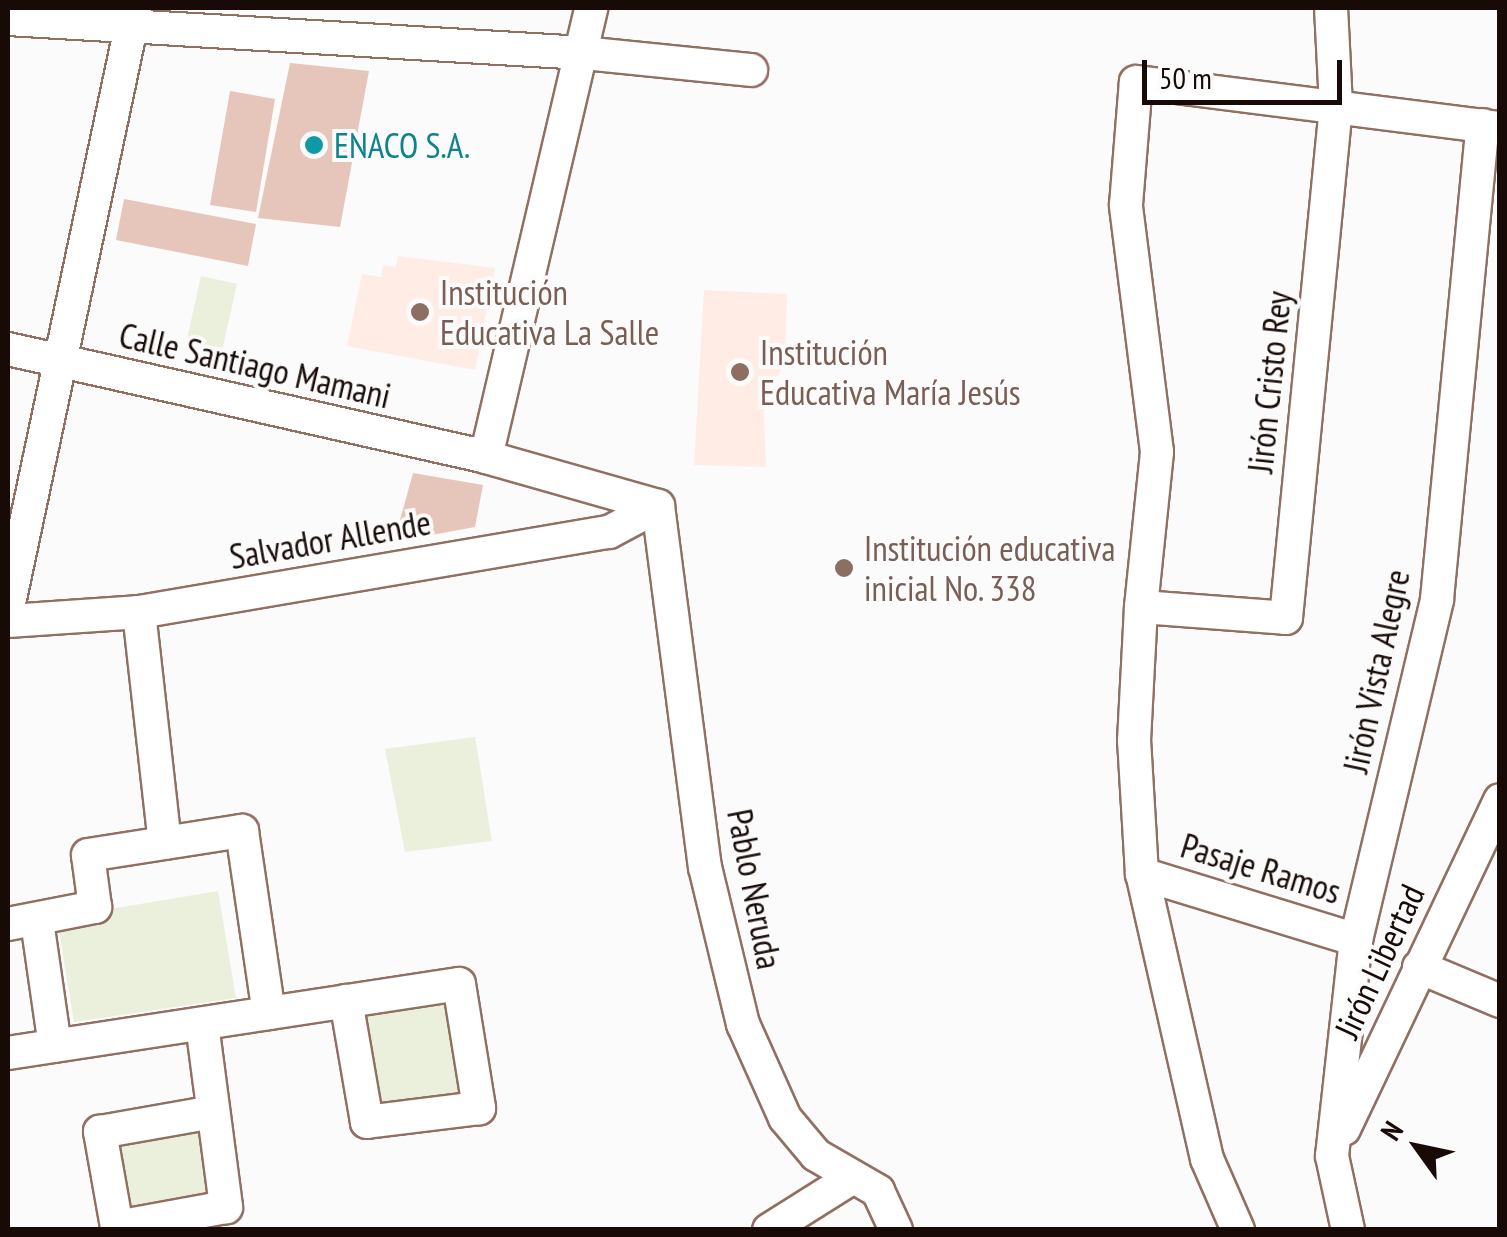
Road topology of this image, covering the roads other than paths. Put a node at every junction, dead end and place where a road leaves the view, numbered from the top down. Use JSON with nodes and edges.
{"nodes":[{"id":1,"x":592,"y":8,"type":"edge"},
{"id":2,"x":1331,"y":8,"type":"edge"},
{"id":3,"x":132,"y":17,"type":"edge"},
{"id":4,"x":8,"y":19,"type":"edge"},
{"id":5,"x":583,"y":53,"type":"junction"},
{"id":6,"x":751,"y":70,"type":"dead end"},
{"id":7,"x":1336,"y":106,"type":"junction"},
{"id":8,"x":1491,"y":127,"type":"edge"},
{"id":9,"x":8,"y":349,"type":"edge"},
{"id":10,"x":60,"y":362,"type":"junction"},
{"id":11,"x":486,"y":457,"type":"junction"},
{"id":12,"x":658,"y":506,"type":"junction"},
{"id":13,"x":1140,"y":607,"type":"junction"},
{"id":14,"x":8,"y":608,"type":"edge"},
{"id":15,"x":138,"y":612,"type":"junction"},
{"id":16,"x":8,"y":621,"type":"edge"},
{"id":17,"x":1500,"y":800,"type":"edge"},
{"id":18,"x":165,"y":843,"type":"junction"},
{"id":19,"x":1142,"y":874,"type":"junction"},
{"id":20,"x":22,"y":922,"type":"edge"},
{"id":21,"x":1356,"y":940,"type":"junction"},
{"id":22,"x":1419,"y":967,"type":"junction"},
{"id":23,"x":346,"y":1001,"type":"junction"},
{"id":24,"x":1500,"y":1001,"type":"edge"},
{"id":25,"x":269,"y":1013,"type":"junction"},
{"id":26,"x":202,"y":1024,"type":"junction"},
{"id":27,"x":56,"y":1046,"type":"junction"},
{"id":28,"x":8,"y":1053,"type":"edge"},
{"id":29,"x":213,"y":1112,"type":"junction"},
{"id":30,"x":1332,"y":1156,"type":"junction"},
{"id":31,"x":854,"y":1177,"type":"junction"},
{"id":32,"x":769,"y":1230,"type":"edge"},
{"id":33,"x":896,"y":1230,"type":"edge"},
{"id":34,"x":1238,"y":1230,"type":"edge"},
{"id":35,"x":1348,"y":1230,"type":"edge"}],
"edges":[{"from":1,"to":5,"type":"street"},
{"from":2,"to":7,"type":"street","name":"Jirón Cristo Rey"},
{"from":3,"to":4,"type":"street"},
{"from":3,"to":5,"type":"street"},
{"from":3,"to":10,"type":"street"},
{"from":5,"to":6,"type":"street"},
{"from":5,"to":11,"type":"street"},
{"from":7,"to":8,"type":"street"},
{"from":7,"to":13,"type":"street","name":"Jirón Cristo Rey"},
{"from":7,"to":13,"type":"street"},
{"from":8,"to":21,"type":"street","name":"Jirón Vista Alegre"},
{"from":9,"to":10,"type":"street","name":"Calle Santiago Mamani"},
{"from":10,"to":11,"type":"street","name":"Calle Santiago Mamani"},
{"from":10,"to":14,"type":"street"},
{"from":11,"to":12,"type":"street","name":"Calle Santiago Mamani"},
{"from":12,"to":15,"type":"street","name":"Salvador Allende"},
{"from":12,"to":31,"type":"street","name":"Pablo Neruda"},
{"from":13,"to":19,"type":"street"},
{"from":15,"to":16,"type":"street","name":"Salvador Allende"},
{"from":15,"to":18,"type":"street"},
{"from":17,"to":22,"type":"street","name":"Jirón Libertad"},
{"from":18,"to":20,"type":"street"},
{"from":18,"to":25,"type":"street"},
{"from":19,"to":21,"type":"street","name":"Pasaje Ramos"},
{"from":19,"to":34,"type":"street"},
{"from":20,"to":27,"type":"street"},
{"from":21,"to":30,"type":"street","name":"Jirón Vista Alegre"},
{"from":22,"to":24,"type":"street"},
{"from":22,"to":30,"type":"street","name":"Jirón Libertad"},
{"from":23,"to":23,"type":"street"},
{"from":23,"to":25,"type":"street"},
{"from":25,"to":26,"type":"street"},
{"from":26,"to":27,"type":"street"},
{"from":26,"to":29,"type":"street"},
{"from":27,"to":28,"type":"street"},
{"from":29,"to":29,"type":"street"},
{"from":30,"to":35,"type":"street","name":"Jirón Vista Alegre"},
{"from":31,"to":32,"type":"street"},
{"from":31,"to":33,"type":"street","name":"Pablo Neruda"}]}
